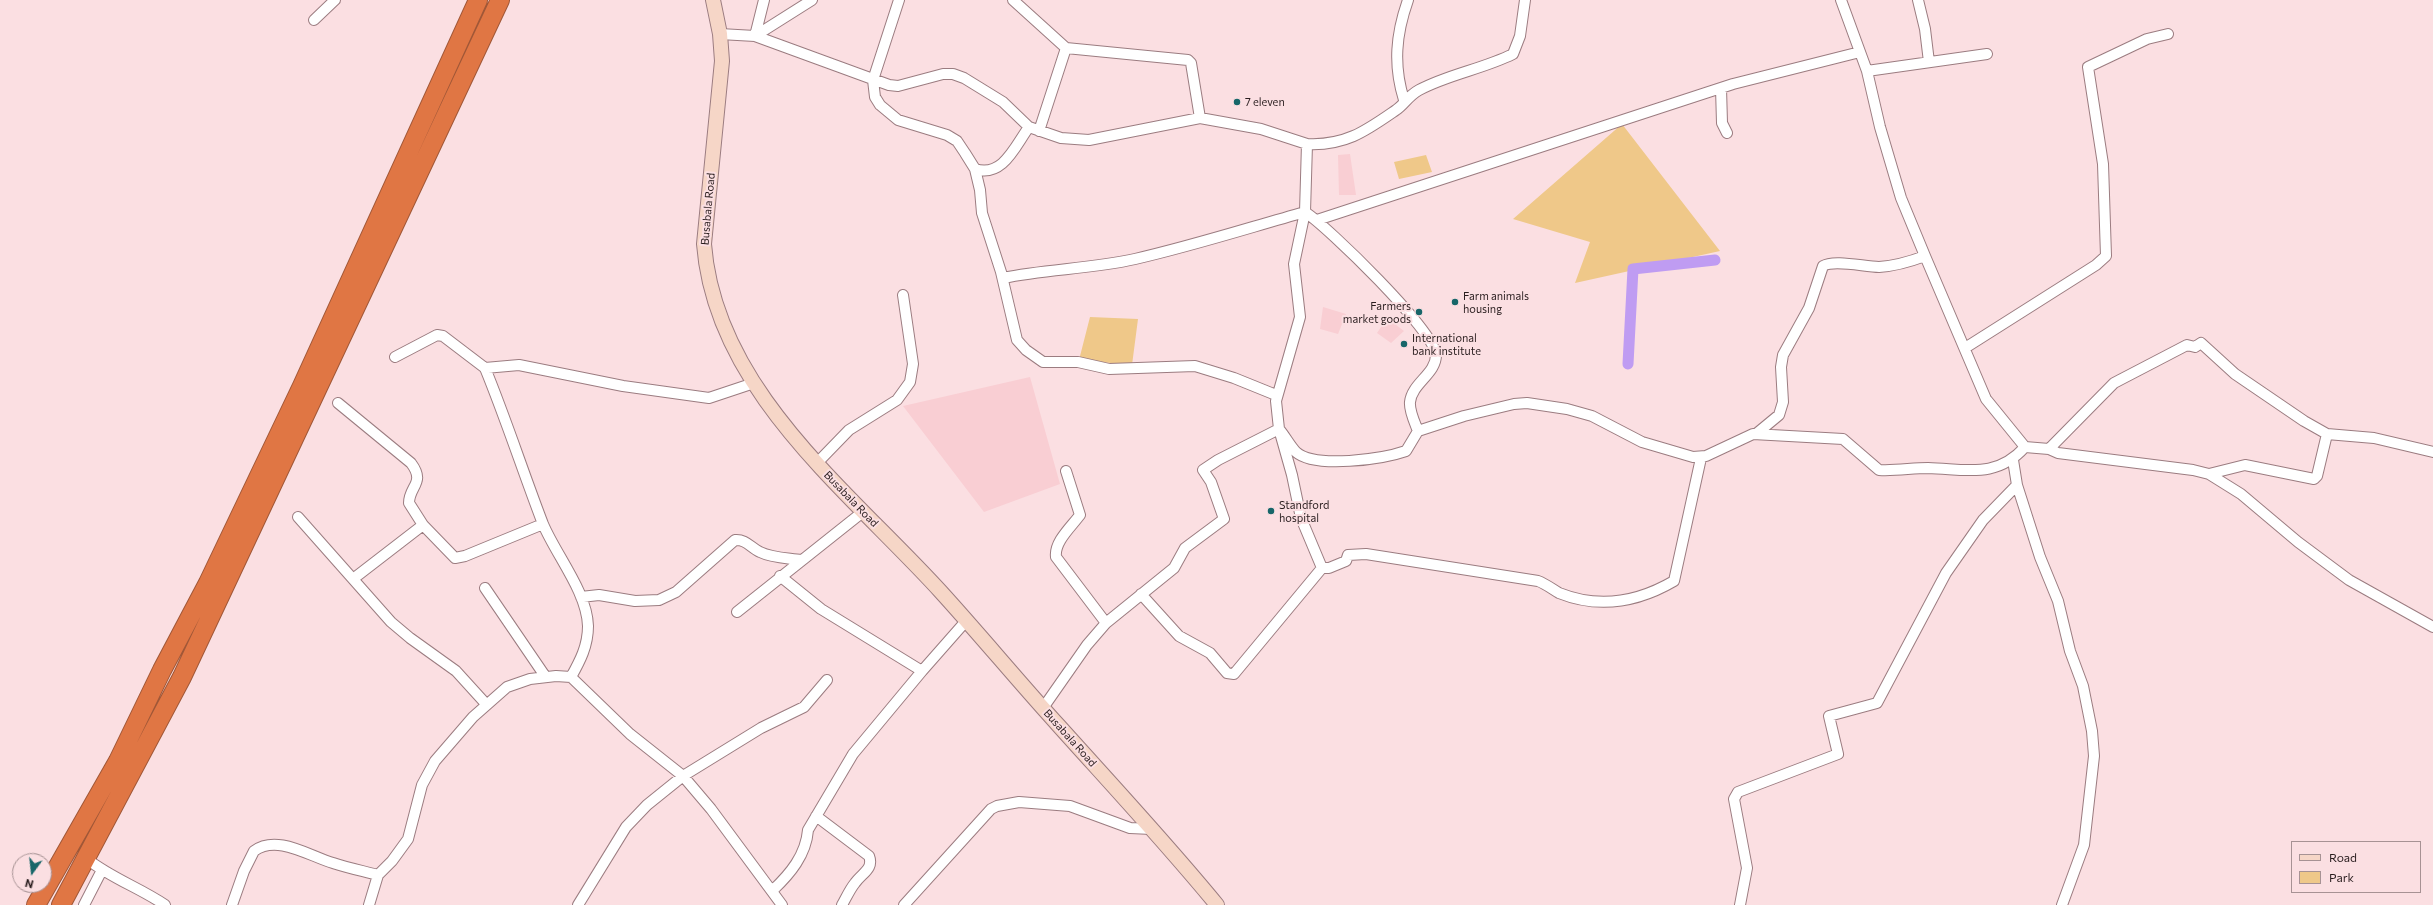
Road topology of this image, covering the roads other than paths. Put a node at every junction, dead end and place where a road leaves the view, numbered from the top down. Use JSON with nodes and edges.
{"nodes":[{"id":1,"x":336,"y":0,"type":"edge"},
{"id":2,"x":478,"y":0,"type":"edge"},
{"id":3,"x":500,"y":0,"type":"edge"},
{"id":4,"x":713,"y":0,"type":"edge"},
{"id":5,"x":764,"y":0,"type":"edge"},
{"id":6,"x":812,"y":0,"type":"edge"},
{"id":7,"x":899,"y":0,"type":"edge"},
{"id":8,"x":1013,"y":0,"type":"edge"},
{"id":9,"x":1408,"y":0,"type":"edge"},
{"id":10,"x":1525,"y":0,"type":"edge"},
{"id":11,"x":1841,"y":0,"type":"edge"},
{"id":12,"x":1918,"y":0,"type":"edge"},
{"id":13,"x":314,"y":20,"type":"dead end"},
{"id":14,"x":720,"y":34,"type":"junction"},
{"id":15,"x":2168,"y":34,"type":"dead end"},
{"id":16,"x":755,"y":36,"type":"junction"},
{"id":17,"x":1066,"y":48,"type":"junction"},
{"id":18,"x":1860,"y":52,"type":"junction"},
{"id":19,"x":1987,"y":54,"type":"dead end"},
{"id":20,"x":1928,"y":62,"type":"junction"},
{"id":21,"x":1867,"y":71,"type":"junction"},
{"id":22,"x":872,"y":80,"type":"junction"},
{"id":23,"x":1721,"y":88,"type":"junction"},
{"id":24,"x":1404,"y":100,"type":"junction"},
{"id":25,"x":1200,"y":118,"type":"junction"},
{"id":26,"x":1028,"y":127,"type":"junction"},
{"id":27,"x":1039,"y":131,"type":"junction"},
{"id":28,"x":1727,"y":133,"type":"dead end"},
{"id":29,"x":1307,"y":144,"type":"junction"},
{"id":30,"x":975,"y":169,"type":"junction"},
{"id":31,"x":1305,"y":212,"type":"junction"},
{"id":32,"x":1317,"y":220,"type":"junction"},
{"id":33,"x":1925,"y":256,"type":"junction"},
{"id":34,"x":1002,"y":278,"type":"junction"},
{"id":35,"x":903,"y":295,"type":"dead end"},
{"id":36,"x":1965,"y":348,"type":"junction"},
{"id":37,"x":395,"y":357,"type":"dead end"},
{"id":38,"x":485,"y":368,"type":"junction"},
{"id":39,"x":754,"y":383,"type":"junction"},
{"id":40,"x":1276,"y":395,"type":"junction"},
{"id":41,"x":338,"y":403,"type":"dead end"},
{"id":42,"x":1279,"y":429,"type":"junction"},
{"id":43,"x":1418,"y":431,"type":"junction"},
{"id":44,"x":1756,"y":434,"type":"junction"},
{"id":45,"x":2327,"y":434,"type":"junction"},
{"id":46,"x":2025,"y":446,"type":"junction"},
{"id":47,"x":2048,"y":448,"type":"junction"},
{"id":48,"x":2433,"y":452,"type":"edge"},
{"id":49,"x":1701,"y":458,"type":"junction"},
{"id":50,"x":2013,"y":460,"type":"junction"},
{"id":51,"x":817,"y":463,"type":"junction"},
{"id":52,"x":1066,"y":471,"type":"dead end"},
{"id":53,"x":2209,"y":474,"type":"junction"},
{"id":54,"x":2017,"y":485,"type":"junction"},
{"id":55,"x":864,"y":511,"type":"junction"},
{"id":56,"x":298,"y":517,"type":"dead end"},
{"id":57,"x":543,"y":524,"type":"junction"},
{"id":58,"x":423,"y":525,"type":"junction"},
{"id":59,"x":801,"y":560,"type":"junction"},
{"id":60,"x":1322,"y":568,"type":"junction"},
{"id":61,"x":780,"y":576,"type":"junction"},
{"id":62,"x":352,"y":579,"type":"junction"},
{"id":63,"x":485,"y":588,"type":"dead end"},
{"id":64,"x":1140,"y":594,"type":"junction"},
{"id":65,"x":580,"y":597,"type":"junction"},
{"id":66,"x":737,"y":612,"type":"dead end"},
{"id":67,"x":966,"y":621,"type":"junction"},
{"id":68,"x":1106,"y":622,"type":"junction"},
{"id":69,"x":2433,"y":627,"type":"edge"},
{"id":70,"x":922,"y":671,"type":"junction"},
{"id":71,"x":545,"y":676,"type":"junction"},
{"id":72,"x":571,"y":677,"type":"junction"},
{"id":73,"x":827,"y":680,"type":"dead end"},
{"id":74,"x":486,"y":704,"type":"junction"},
{"id":75,"x":1043,"y":708,"type":"junction"},
{"id":76,"x":683,"y":776,"type":"junction"},
{"id":77,"x":816,"y":816,"type":"junction"},
{"id":78,"x":1152,"y":829,"type":"junction"},
{"id":79,"x":87,"y":859,"type":"junction"},
{"id":80,"x":102,"y":870,"type":"junction"},
{"id":81,"x":378,"y":875,"type":"junction"},
{"id":82,"x":773,"y":890,"type":"junction"},
{"id":83,"x":1212,"y":904,"type":"edge"},
{"id":84,"x":36,"y":905,"type":"edge"},
{"id":85,"x":61,"y":905,"type":"edge"},
{"id":86,"x":84,"y":905,"type":"edge"},
{"id":87,"x":165,"y":905,"type":"edge"},
{"id":88,"x":232,"y":905,"type":"edge"},
{"id":89,"x":369,"y":905,"type":"edge"},
{"id":90,"x":578,"y":905,"type":"edge"},
{"id":91,"x":782,"y":905,"type":"edge"},
{"id":92,"x":842,"y":905,"type":"edge"},
{"id":93,"x":904,"y":905,"type":"edge"},
{"id":94,"x":1740,"y":905,"type":"edge"},
{"id":95,"x":2062,"y":905,"type":"edge"}],
"edges":[{"from":1,"to":13,"type":"street"},
{"from":2,"to":84,"type":"highway"},
{"from":3,"to":79,"type":"highway"},
{"from":4,"to":14,"type":"street","name":"Busabala Road"},
{"from":5,"to":16,"type":"street"},
{"from":6,"to":16,"type":"street"},
{"from":7,"to":22,"type":"street"},
{"from":8,"to":17,"type":"street"},
{"from":9,"to":24,"type":"street"},
{"from":10,"to":24,"type":"street"},
{"from":11,"to":18,"type":"street"},
{"from":12,"to":20,"type":"street"},
{"from":14,"to":16,"type":"street"},
{"from":14,"to":39,"type":"street","name":"Busabala Road"},
{"from":15,"to":36,"type":"street"},
{"from":16,"to":22,"type":"street"},
{"from":17,"to":25,"type":"street"},
{"from":17,"to":27,"type":"street"},
{"from":18,"to":21,"type":"street"},
{"from":18,"to":23,"type":"street"},
{"from":19,"to":20,"type":"street"},
{"from":20,"to":21,"type":"street"},
{"from":21,"to":33,"type":"street"},
{"from":22,"to":26,"type":"street"},
{"from":22,"to":30,"type":"street"},
{"from":23,"to":28,"type":"street"},
{"from":23,"to":32,"type":"street"},
{"from":24,"to":29,"type":"street"},
{"from":25,"to":27,"type":"street"},
{"from":25,"to":29,"type":"street"},
{"from":26,"to":27,"type":"street"},
{"from":26,"to":30,"type":"street"},
{"from":29,"to":31,"type":"street"},
{"from":30,"to":34,"type":"street"},
{"from":31,"to":32,"type":"street"},
{"from":31,"to":34,"type":"street"},
{"from":31,"to":40,"type":"street"},
{"from":32,"to":43,"type":"street"},
{"from":33,"to":36,"type":"street"},
{"from":33,"to":44,"type":"street"},
{"from":34,"to":40,"type":"street"},
{"from":35,"to":51,"type":"street"},
{"from":36,"to":46,"type":"street"},
{"from":37,"to":38,"type":"street"},
{"from":38,"to":39,"type":"street"},
{"from":38,"to":57,"type":"street"},
{"from":39,"to":51,"type":"street","name":"Busabala Road"},
{"from":40,"to":42,"type":"street"},
{"from":41,"to":58,"type":"street"},
{"from":42,"to":43,"type":"street"},
{"from":42,"to":60,"type":"street"},
{"from":42,"to":64,"type":"street"},
{"from":43,"to":49,"type":"street"},
{"from":44,"to":49,"type":"street"},
{"from":44,"to":50,"type":"street"},
{"from":45,"to":47,"type":"street"},
{"from":45,"to":48,"type":"street"},
{"from":45,"to":53,"type":"street"},
{"from":46,"to":47,"type":"street"},
{"from":46,"to":50,"type":"street"},
{"from":47,"to":53,"type":"street"},
{"from":49,"to":60,"type":"street"},
{"from":50,"to":54,"type":"street"},
{"from":51,"to":55,"type":"street","name":"Busabala Road"},
{"from":52,"to":68,"type":"street"},
{"from":53,"to":69,"type":"street"},
{"from":54,"to":94,"type":"street"},
{"from":54,"to":95,"type":"street"},
{"from":55,"to":59,"type":"street"},
{"from":55,"to":67,"type":"street","name":"Busabala Road"},
{"from":56,"to":62,"type":"street"},
{"from":57,"to":58,"type":"street"},
{"from":57,"to":65,"type":"street"},
{"from":58,"to":62,"type":"street"},
{"from":59,"to":61,"type":"street"},
{"from":59,"to":65,"type":"street"},
{"from":60,"to":64,"type":"street"},
{"from":61,"to":66,"type":"street"},
{"from":61,"to":70,"type":"street"},
{"from":62,"to":74,"type":"street"},
{"from":63,"to":71,"type":"street"},
{"from":64,"to":68,"type":"street"},
{"from":65,"to":72,"type":"street"},
{"from":67,"to":70,"type":"street"},
{"from":67,"to":75,"type":"street","name":"Busabala Road"},
{"from":68,"to":75,"type":"street"},
{"from":70,"to":77,"type":"street"},
{"from":71,"to":72,"type":"street"},
{"from":71,"to":74,"type":"street"},
{"from":72,"to":76,"type":"street"},
{"from":73,"to":76,"type":"street"},
{"from":74,"to":81,"type":"street"},
{"from":75,"to":78,"type":"street","name":"Busabala Road"},
{"from":76,"to":82,"type":"street"},
{"from":76,"to":90,"type":"street"},
{"from":77,"to":82,"type":"street"},
{"from":77,"to":92,"type":"street"},
{"from":78,"to":83,"type":"street","name":"Busabala Road"},
{"from":78,"to":93,"type":"street"},
{"from":79,"to":80,"type":"street"},
{"from":79,"to":85,"type":"highway"},
{"from":80,"to":86,"type":"street"},
{"from":80,"to":87,"type":"street"},
{"from":81,"to":88,"type":"street"},
{"from":81,"to":89,"type":"street"},
{"from":82,"to":91,"type":"street"}]}
